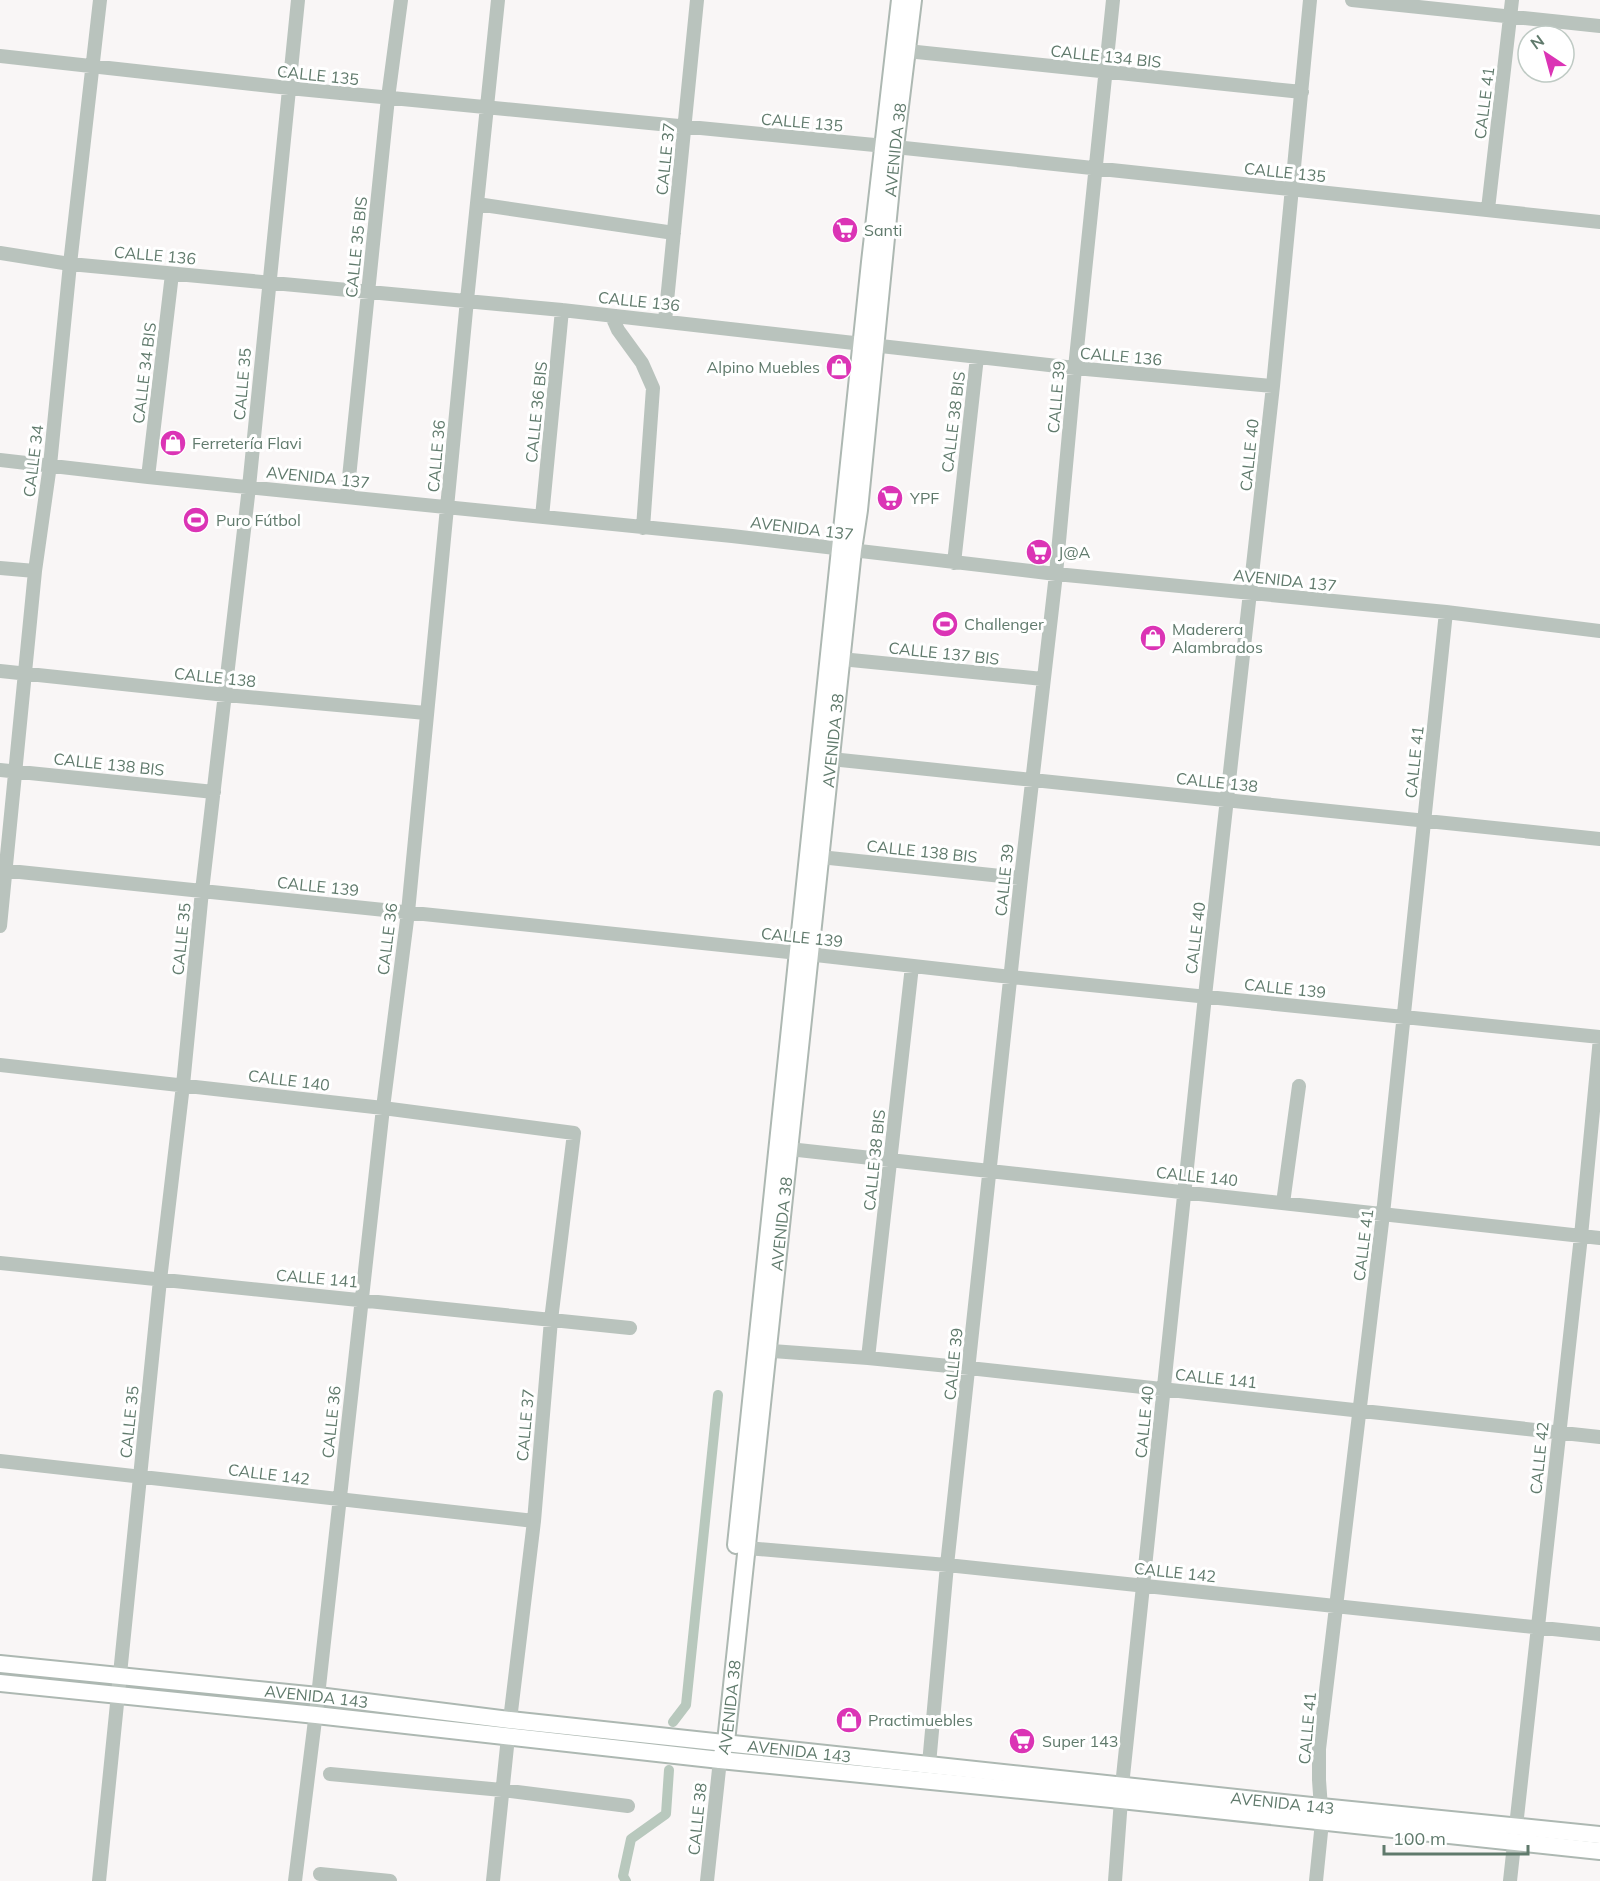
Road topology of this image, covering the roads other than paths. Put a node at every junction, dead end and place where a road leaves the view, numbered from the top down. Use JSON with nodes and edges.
{"nodes":[{"id":1,"x":100,"y":0,"type":"edge"},
{"id":2,"x":298,"y":0,"type":"edge"},
{"id":3,"x":400,"y":0,"type":"edge"},
{"id":4,"x":498,"y":0,"type":"edge"},
{"id":5,"x":697,"y":0,"type":"edge"},
{"id":6,"x":900,"y":0,"type":"edge"},
{"id":7,"x":913,"y":0,"type":"edge"},
{"id":8,"x":1113,"y":0,"type":"edge"},
{"id":9,"x":1311,"y":0,"type":"edge"},
{"id":10,"x":1352,"y":0,"type":"edge"},
{"id":11,"x":1512,"y":0,"type":"edge"},
{"id":12,"x":1510,"y":16,"type":"junction"},
{"id":13,"x":1600,"y":26,"type":"edge"},
{"id":14,"x":907,"y":51,"type":"junction"},
{"id":15,"x":0,"y":56,"type":"edge"},
{"id":16,"x":93,"y":67,"type":"junction"},
{"id":17,"x":1106,"y":72,"type":"junction"},
{"id":18,"x":289,"y":88,"type":"junction"},
{"id":19,"x":1302,"y":92,"type":"junction"},
{"id":20,"x":388,"y":99,"type":"junction"},
{"id":21,"x":486,"y":108,"type":"junction"},
{"id":22,"x":685,"y":128,"type":"junction"},
{"id":23,"x":889,"y":147,"type":"junction"},
{"id":24,"x":1095,"y":169,"type":"junction"},
{"id":25,"x":1293,"y":190,"type":"junction"},
{"id":26,"x":477,"y":204,"type":"junction"},
{"id":27,"x":1488,"y":209,"type":"junction"},
{"id":28,"x":1600,"y":222,"type":"edge"},
{"id":29,"x":674,"y":233,"type":"junction"},
{"id":30,"x":0,"y":254,"type":"edge"},
{"id":31,"x":70,"y":264,"type":"junction"},
{"id":32,"x":172,"y":273,"type":"junction"},
{"id":33,"x":268,"y":283,"type":"junction"},
{"id":34,"x":368,"y":291,"type":"junction"},
{"id":35,"x":467,"y":300,"type":"junction"},
{"id":36,"x":562,"y":310,"type":"junction"},
{"id":37,"x":616,"y":316,"type":"junction"},
{"id":38,"x":665,"y":321,"type":"junction"},
{"id":39,"x":869,"y":344,"type":"junction"},
{"id":40,"x":977,"y":357,"type":"junction"},
{"id":41,"x":1075,"y":368,"type":"junction"},
{"id":42,"x":1273,"y":386,"type":"junction"},
{"id":43,"x":0,"y":460,"type":"edge"},
{"id":44,"x":50,"y":465,"type":"junction"},
{"id":45,"x":148,"y":477,"type":"junction"},
{"id":46,"x":249,"y":487,"type":"junction"},
{"id":47,"x":347,"y":497,"type":"junction"},
{"id":48,"x":447,"y":506,"type":"junction"},
{"id":49,"x":542,"y":517,"type":"junction"},
{"id":50,"x":643,"y":528,"type":"junction"},
{"id":51,"x":847,"y":549,"type":"junction"},
{"id":52,"x":954,"y":563,"type":"junction"},
{"id":53,"x":0,"y":568,"type":"edge"},
{"id":54,"x":35,"y":571,"type":"junction"},
{"id":55,"x":1056,"y":574,"type":"junction"},
{"id":56,"x":1250,"y":593,"type":"junction"},
{"id":57,"x":1446,"y":612,"type":"junction"},
{"id":58,"x":1600,"y":631,"type":"edge"},
{"id":59,"x":842,"y":659,"type":"junction"},
{"id":60,"x":0,"y":671,"type":"edge"},
{"id":61,"x":25,"y":673,"type":"junction"},
{"id":62,"x":1043,"y":679,"type":"junction"},
{"id":63,"x":226,"y":695,"type":"junction"},
{"id":64,"x":426,"y":713,"type":"junction"},
{"id":65,"x":831,"y":759,"type":"junction"},
{"id":66,"x":0,"y":770,"type":"edge"},
{"id":67,"x":15,"y":771,"type":"junction"},
{"id":68,"x":1033,"y":779,"type":"junction"},
{"id":69,"x":214,"y":792,"type":"junction"},
{"id":70,"x":1228,"y":800,"type":"junction"},
{"id":71,"x":1425,"y":820,"type":"junction"},
{"id":72,"x":1600,"y":839,"type":"edge"},
{"id":73,"x":820,"y":857,"type":"junction"},
{"id":74,"x":3,"y":870,"type":"edge"},
{"id":75,"x":1021,"y":878,"type":"junction"},
{"id":76,"x":202,"y":891,"type":"junction"},
{"id":77,"x":408,"y":912,"type":"junction"},
{"id":78,"x":0,"y":926,"type":"edge"},
{"id":79,"x":804,"y":953,"type":"junction"},
{"id":80,"x":912,"y":966,"type":"junction"},
{"id":81,"x":1011,"y":977,"type":"junction"},
{"id":82,"x":1205,"y":996,"type":"junction"},
{"id":83,"x":1402,"y":1017,"type":"junction"},
{"id":84,"x":1600,"y":1037,"type":"edge"},
{"id":85,"x":0,"y":1065,"type":"edge"},
{"id":86,"x":183,"y":1085,"type":"junction"},
{"id":87,"x":1299,"y":1086,"type":"dead end"},
{"id":88,"x":383,"y":1108,"type":"junction"},
{"id":89,"x":574,"y":1133,"type":"joint"},
{"id":90,"x":789,"y":1149,"type":"junction"},
{"id":91,"x":891,"y":1160,"type":"junction"},
{"id":92,"x":990,"y":1171,"type":"junction"},
{"id":93,"x":1185,"y":1192,"type":"junction"},
{"id":94,"x":1283,"y":1203,"type":"junction"},
{"id":95,"x":1383,"y":1214,"type":"junction"},
{"id":96,"x":1581,"y":1236,"type":"junction"},
{"id":97,"x":1600,"y":1238,"type":"edge"},
{"id":98,"x":0,"y":1263,"type":"edge"},
{"id":99,"x":160,"y":1280,"type":"junction"},
{"id":100,"x":361,"y":1299,"type":"junction"},
{"id":101,"x":550,"y":1320,"type":"junction"},
{"id":102,"x":630,"y":1328,"type":"dead end"},
{"id":103,"x":762,"y":1351,"type":"junction"},
{"id":104,"x":868,"y":1358,"type":"junction"},
{"id":105,"x":969,"y":1368,"type":"junction"},
{"id":106,"x":1164,"y":1389,"type":"junction"},
{"id":107,"x":1360,"y":1411,"type":"junction"},
{"id":108,"x":1558,"y":1433,"type":"junction"},
{"id":109,"x":1600,"y":1437,"type":"edge"},
{"id":110,"x":0,"y":1461,"type":"edge"},
{"id":111,"x":141,"y":1476,"type":"junction"},
{"id":112,"x":339,"y":1499,"type":"junction"},
{"id":113,"x":534,"y":1521,"type":"junction"},
{"id":114,"x":747,"y":1548,"type":"junction"},
{"id":115,"x":947,"y":1565,"type":"junction"},
{"id":116,"x":1143,"y":1586,"type":"junction"},
{"id":117,"x":1338,"y":1605,"type":"junction"},
{"id":118,"x":1538,"y":1627,"type":"junction"},
{"id":119,"x":1600,"y":1634,"type":"edge"},
{"id":120,"x":0,"y":1664,"type":"edge"},
{"id":121,"x":119,"y":1676,"type":"junction"},
{"id":122,"x":0,"y":1683,"type":"edge"},
{"id":123,"x":120,"y":1695,"type":"junction"},
{"id":124,"x":318,"y":1696,"type":"junction"},
{"id":125,"x":316,"y":1715,"type":"junction"},
{"id":126,"x":512,"y":1731,"type":"junction"},
{"id":127,"x":721,"y":1741,"type":"junction"},
{"id":128,"x":720,"y":1760,"type":"junction"},
{"id":129,"x":929,"y":1764,"type":"junction"},
{"id":130,"x":330,"y":1774,"type":"dead end"},
{"id":131,"x":507,"y":1790,"type":"junction"},
{"id":132,"x":1121,"y":1793,"type":"junction"},
{"id":133,"x":628,"y":1806,"type":"dead end"},
{"id":134,"x":1322,"y":1815,"type":"junction"},
{"id":135,"x":1515,"y":1834,"type":"junction"},
{"id":136,"x":1600,"y":1835,"type":"edge"},
{"id":137,"x":1600,"y":1851,"type":"edge"},
{"id":138,"x":320,"y":1874,"type":"dead end"},
{"id":139,"x":99,"y":1881,"type":"edge"},
{"id":140,"x":295,"y":1881,"type":"edge"},
{"id":141,"x":390,"y":1881,"type":"edge"},
{"id":142,"x":493,"y":1881,"type":"edge"},
{"id":143,"x":502,"y":1881,"type":"edge"},
{"id":144,"x":707,"y":1881,"type":"edge"},
{"id":145,"x":1115,"y":1881,"type":"edge"},
{"id":146,"x":1316,"y":1881,"type":"edge"},
{"id":147,"x":1510,"y":1881,"type":"edge"}],
"edges":[{"from":1,"to":16,"type":"street","name":"CALLE 34"},
{"from":2,"to":18,"type":"street","name":"CALLE 35"},
{"from":3,"to":20,"type":"street","name":"CALLE 35 BIS"},
{"from":4,"to":21,"type":"street","name":"CALLE 36"},
{"from":5,"to":22,"type":"street","name":"CALLE 37"},
{"from":6,"to":23,"type":"main road","name":"AVENIDA 38"},
{"from":7,"to":14,"type":"main road","name":"AVENIDA 38"},
{"from":8,"to":17,"type":"street","name":"CALLE 39"},
{"from":9,"to":19,"type":"street","name":"CALLE 40"},
{"from":10,"to":12,"type":"street"},
{"from":11,"to":12,"type":"street","name":"CALLE 41"},
{"from":12,"to":13,"type":"street"},
{"from":12,"to":27,"type":"street","name":"CALLE 41"},
{"from":14,"to":17,"type":"street","name":"CALLE 134 BIS"},
{"from":14,"to":23,"type":"main road","name":"AVENIDA 38"},
{"from":15,"to":16,"type":"street","name":"CALLE 135"},
{"from":16,"to":18,"type":"street","name":"CALLE 135"},
{"from":16,"to":31,"type":"street","name":"CALLE 34"},
{"from":17,"to":19,"type":"street","name":"CALLE 134 BIS"},
{"from":17,"to":24,"type":"street","name":"CALLE 39"},
{"from":18,"to":20,"type":"street","name":"CALLE 135"},
{"from":18,"to":33,"type":"street","name":"CALLE 35"},
{"from":19,"to":25,"type":"street","name":"CALLE 40"},
{"from":20,"to":21,"type":"street","name":"CALLE 135"},
{"from":20,"to":34,"type":"street","name":"CALLE 35 BIS"},
{"from":21,"to":22,"type":"street","name":"CALLE 135"},
{"from":21,"to":26,"type":"street","name":"CALLE 36"},
{"from":22,"to":23,"type":"street","name":"CALLE 135"},
{"from":22,"to":29,"type":"street","name":"CALLE 37"},
{"from":23,"to":24,"type":"street","name":"CALLE 135"},
{"from":23,"to":39,"type":"main road","name":"AVENIDA 38"},
{"from":24,"to":25,"type":"street","name":"CALLE 135"},
{"from":24,"to":41,"type":"street","name":"CALLE 39"},
{"from":25,"to":27,"type":"street","name":"CALLE 135"},
{"from":25,"to":42,"type":"street","name":"CALLE 40"},
{"from":26,"to":29,"type":"street"},
{"from":26,"to":35,"type":"street","name":"CALLE 36"},
{"from":27,"to":28,"type":"street","name":"CALLE 135"},
{"from":29,"to":38,"type":"street","name":"CALLE 37"},
{"from":30,"to":31,"type":"street","name":"CALLE 136"},
{"from":31,"to":32,"type":"street","name":"CALLE 136"},
{"from":31,"to":44,"type":"street","name":"CALLE 34"},
{"from":32,"to":33,"type":"street","name":"CALLE 136"},
{"from":32,"to":45,"type":"street","name":"CALLE 34 BIS"},
{"from":33,"to":34,"type":"street","name":"CALLE 136"},
{"from":33,"to":46,"type":"street","name":"CALLE 35"},
{"from":34,"to":35,"type":"street","name":"CALLE 136"},
{"from":34,"to":47,"type":"street","name":"CALLE 35 BIS"},
{"from":35,"to":36,"type":"street","name":"CALLE 136"},
{"from":35,"to":48,"type":"street","name":"CALLE 36"},
{"from":36,"to":37,"type":"street","name":"CALLE 136"},
{"from":36,"to":49,"type":"street","name":"CALLE 36 BIS"},
{"from":37,"to":38,"type":"street","name":"CALLE 136"},
{"from":37,"to":50,"type":"street"},
{"from":38,"to":39,"type":"street","name":"CALLE 136"},
{"from":39,"to":40,"type":"street","name":"CALLE 136"},
{"from":39,"to":51,"type":"main road","name":"AVENIDA 38"},
{"from":40,"to":41,"type":"street","name":"CALLE 136"},
{"from":40,"to":52,"type":"street","name":"CALLE 38 BIS"},
{"from":41,"to":42,"type":"street","name":"CALLE 136"},
{"from":41,"to":55,"type":"street","name":"CALLE 39"},
{"from":42,"to":56,"type":"street","name":"CALLE 40"},
{"from":43,"to":44,"type":"street","name":"AVENIDA 137"},
{"from":44,"to":45,"type":"street","name":"AVENIDA 137"},
{"from":44,"to":54,"type":"street","name":"CALLE 34"},
{"from":45,"to":46,"type":"street","name":"AVENIDA 137"},
{"from":46,"to":47,"type":"street","name":"AVENIDA 137"},
{"from":46,"to":63,"type":"street","name":"CALLE 35"},
{"from":47,"to":48,"type":"street","name":"AVENIDA 137"},
{"from":48,"to":49,"type":"street","name":"AVENIDA 137"},
{"from":48,"to":64,"type":"street","name":"CALLE 36"},
{"from":49,"to":50,"type":"street","name":"AVENIDA 137"},
{"from":50,"to":51,"type":"street","name":"AVENIDA 137"},
{"from":51,"to":52,"type":"street","name":"AVENIDA 137"},
{"from":51,"to":59,"type":"main road","name":"AVENIDA 38"},
{"from":51,"to":79,"type":"main road","name":"AVENIDA 38"},
{"from":52,"to":55,"type":"street","name":"AVENIDA 137"},
{"from":53,"to":54,"type":"street"},
{"from":54,"to":61,"type":"street","name":"CALLE 34"},
{"from":55,"to":56,"type":"street","name":"AVENIDA 137"},
{"from":55,"to":62,"type":"street","name":"CALLE 39"},
{"from":56,"to":57,"type":"street","name":"AVENIDA 137"},
{"from":56,"to":70,"type":"street","name":"CALLE 40"},
{"from":57,"to":58,"type":"street","name":"AVENIDA 137"},
{"from":57,"to":71,"type":"street","name":"CALLE 41"},
{"from":59,"to":62,"type":"street","name":"CALLE 137 BIS"},
{"from":59,"to":65,"type":"main road","name":"AVENIDA 38"},
{"from":60,"to":61,"type":"street","name":"CALLE 138"},
{"from":61,"to":63,"type":"street","name":"CALLE 138"},
{"from":61,"to":67,"type":"street","name":"CALLE 34"},
{"from":62,"to":68,"type":"street","name":"CALLE 39"},
{"from":63,"to":64,"type":"street","name":"CALLE 138"},
{"from":63,"to":69,"type":"street","name":"CALLE 35"},
{"from":64,"to":77,"type":"street","name":"CALLE 36"},
{"from":65,"to":68,"type":"street","name":"CALLE 138"},
{"from":65,"to":73,"type":"main road","name":"AVENIDA 38"},
{"from":66,"to":67,"type":"street","name":"CALLE 138 BIS"},
{"from":67,"to":69,"type":"street","name":"CALLE 138 BIS"},
{"from":67,"to":74,"type":"street","name":"CALLE 34"},
{"from":68,"to":70,"type":"street","name":"CALLE 138"},
{"from":68,"to":75,"type":"street","name":"CALLE 39"},
{"from":69,"to":76,"type":"street","name":"CALLE 35"},
{"from":70,"to":71,"type":"street","name":"CALLE 138"},
{"from":70,"to":82,"type":"street","name":"CALLE 40"},
{"from":71,"to":72,"type":"street","name":"CALLE 138"},
{"from":71,"to":83,"type":"street","name":"CALLE 41"},
{"from":73,"to":75,"type":"street","name":"CALLE 138 BIS"},
{"from":73,"to":79,"type":"main road","name":"AVENIDA 38"},
{"from":74,"to":76,"type":"street","name":"CALLE 139"},
{"from":74,"to":78,"type":"street","name":"CALLE 34"},
{"from":75,"to":81,"type":"street","name":"CALLE 39"},
{"from":76,"to":77,"type":"street","name":"CALLE 139"},
{"from":76,"to":86,"type":"street","name":"CALLE 35"},
{"from":77,"to":79,"type":"street","name":"CALLE 139"},
{"from":77,"to":88,"type":"street","name":"CALLE 36"},
{"from":79,"to":80,"type":"street","name":"CALLE 139"},
{"from":79,"to":90,"type":"main road","name":"AVENIDA 38"},
{"from":79,"to":103,"type":"main road","name":"AVENIDA 38"},
{"from":80,"to":81,"type":"street","name":"CALLE 139"},
{"from":80,"to":91,"type":"street","name":"CALLE 38 BIS"},
{"from":81,"to":82,"type":"street","name":"CALLE 139"},
{"from":81,"to":92,"type":"street","name":"CALLE 39"},
{"from":82,"to":83,"type":"street","name":"CALLE 139"},
{"from":82,"to":93,"type":"street","name":"CALLE 40"},
{"from":83,"to":84,"type":"street","name":"CALLE 139"},
{"from":83,"to":95,"type":"street","name":"CALLE 41"},
{"from":84,"to":96,"type":"street","name":"CALLE 42"},
{"from":85,"to":86,"type":"street","name":"CALLE 140"},
{"from":86,"to":88,"type":"street","name":"CALLE 140"},
{"from":86,"to":99,"type":"street","name":"CALLE 35"},
{"from":87,"to":94,"type":"street"},
{"from":88,"to":89,"type":"street","name":"CALLE 140"},
{"from":88,"to":100,"type":"street","name":"CALLE 36"},
{"from":89,"to":101,"type":"street","name":"CALLE 37"},
{"from":90,"to":91,"type":"street","name":"CALLE 140"},
{"from":90,"to":103,"type":"main road","name":"AVENIDA 38"},
{"from":91,"to":92,"type":"street","name":"CALLE 140"},
{"from":91,"to":104,"type":"street","name":"CALLE 38 BIS"},
{"from":92,"to":93,"type":"street","name":"CALLE 140"},
{"from":92,"to":105,"type":"street","name":"CALLE 39"},
{"from":93,"to":94,"type":"street","name":"CALLE 140"},
{"from":93,"to":106,"type":"street","name":"CALLE 40"},
{"from":94,"to":95,"type":"street","name":"CALLE 140"},
{"from":95,"to":96,"type":"street","name":"CALLE 140"},
{"from":95,"to":107,"type":"street","name":"CALLE 41"},
{"from":96,"to":97,"type":"street","name":"CALLE 140"},
{"from":96,"to":108,"type":"street","name":"CALLE 42"},
{"from":98,"to":99,"type":"street","name":"CALLE 141"},
{"from":99,"to":100,"type":"street","name":"CALLE 141"},
{"from":99,"to":111,"type":"street","name":"CALLE 35"},
{"from":100,"to":101,"type":"street","name":"CALLE 141"},
{"from":100,"to":112,"type":"street","name":"CALLE 36"},
{"from":101,"to":102,"type":"street","name":"CALLE 141"},
{"from":101,"to":113,"type":"street","name":"CALLE 37"},
{"from":103,"to":104,"type":"street","name":"CALLE 141"},
{"from":103,"to":114,"type":"main road","name":"AVENIDA 38"},
{"from":103,"to":127,"type":"main road","name":"AVENIDA 38"},
{"from":104,"to":105,"type":"street","name":"CALLE 141"},
{"from":105,"to":106,"type":"street","name":"CALLE 141"},
{"from":105,"to":115,"type":"street","name":"CALLE 39"},
{"from":106,"to":107,"type":"street","name":"CALLE 141"},
{"from":106,"to":116,"type":"street","name":"CALLE 40"},
{"from":107,"to":108,"type":"street","name":"CALLE 141"},
{"from":107,"to":117,"type":"street","name":"CALLE 41"},
{"from":108,"to":109,"type":"street","name":"CALLE 141"},
{"from":108,"to":118,"type":"street","name":"CALLE 42"},
{"from":110,"to":111,"type":"street","name":"CALLE 142"},
{"from":111,"to":112,"type":"street","name":"CALLE 142"},
{"from":111,"to":121,"type":"street","name":"CALLE 35"},
{"from":112,"to":113,"type":"street","name":"CALLE 142"},
{"from":112,"to":124,"type":"street","name":"CALLE 36"},
{"from":113,"to":126,"type":"street","name":"CALLE 37"},
{"from":114,"to":115,"type":"street","name":"CALLE 142"},
{"from":114,"to":127,"type":"main road","name":"AVENIDA 38"},
{"from":115,"to":116,"type":"street","name":"CALLE 142"},
{"from":115,"to":129,"type":"street","name":"CALLE 39"},
{"from":116,"to":117,"type":"street","name":"CALLE 142"},
{"from":116,"to":132,"type":"street","name":"CALLE 40"},
{"from":117,"to":118,"type":"street","name":"CALLE 142"},
{"from":117,"to":134,"type":"street","name":"CALLE 41"},
{"from":118,"to":119,"type":"street","name":"CALLE 142"},
{"from":118,"to":135,"type":"street","name":"CALLE 42"},
{"from":120,"to":121,"type":"main road","name":"AVENIDA 143"},
{"from":121,"to":123,"type":"street","name":"CALLE 35"},
{"from":121,"to":124,"type":"main road","name":"AVENIDA 143"},
{"from":122,"to":123,"type":"main road","name":"AVENIDA 143"},
{"from":123,"to":125,"type":"main road","name":"AVENIDA 143"},
{"from":123,"to":139,"type":"street","name":"CALLE 35"},
{"from":124,"to":125,"type":"street","name":"CALLE 36"},
{"from":124,"to":126,"type":"main road","name":"AVENIDA 143"},
{"from":125,"to":126,"type":"main road","name":"AVENIDA 143"},
{"from":125,"to":140,"type":"street","name":"CALLE 36"},
{"from":126,"to":127,"type":"main road","name":"AVENIDA 143"},
{"from":126,"to":128,"type":"main road","name":"AVENIDA 143"},
{"from":126,"to":131,"type":"street","name":"CALLE 37"},
{"from":127,"to":128,"type":"main road","name":"AVENIDA 38"},
{"from":127,"to":129,"type":"main road","name":"AVENIDA 143"},
{"from":128,"to":132,"type":"main road","name":"AVENIDA 143"},
{"from":128,"to":144,"type":"street","name":"CALLE 38"},
{"from":129,"to":132,"type":"main road","name":"AVENIDA 143"},
{"from":130,"to":131,"type":"street"},
{"from":131,"to":133,"type":"street"},
{"from":131,"to":142,"type":"street"},
{"from":131,"to":143,"type":"street"},
{"from":132,"to":134,"type":"main road","name":"AVENIDA 143"},
{"from":132,"to":145,"type":"street","name":"CALLE 40"},
{"from":134,"to":135,"type":"main road","name":"AVENIDA 143"},
{"from":134,"to":146,"type":"street","name":"CALLE 41"},
{"from":135,"to":136,"type":"main road","name":"AVENIDA 143"},
{"from":135,"to":137,"type":"main road","name":"AVENIDA 143"},
{"from":135,"to":147,"type":"street","name":"CALLE 42"},
{"from":138,"to":141,"type":"street"}]}
